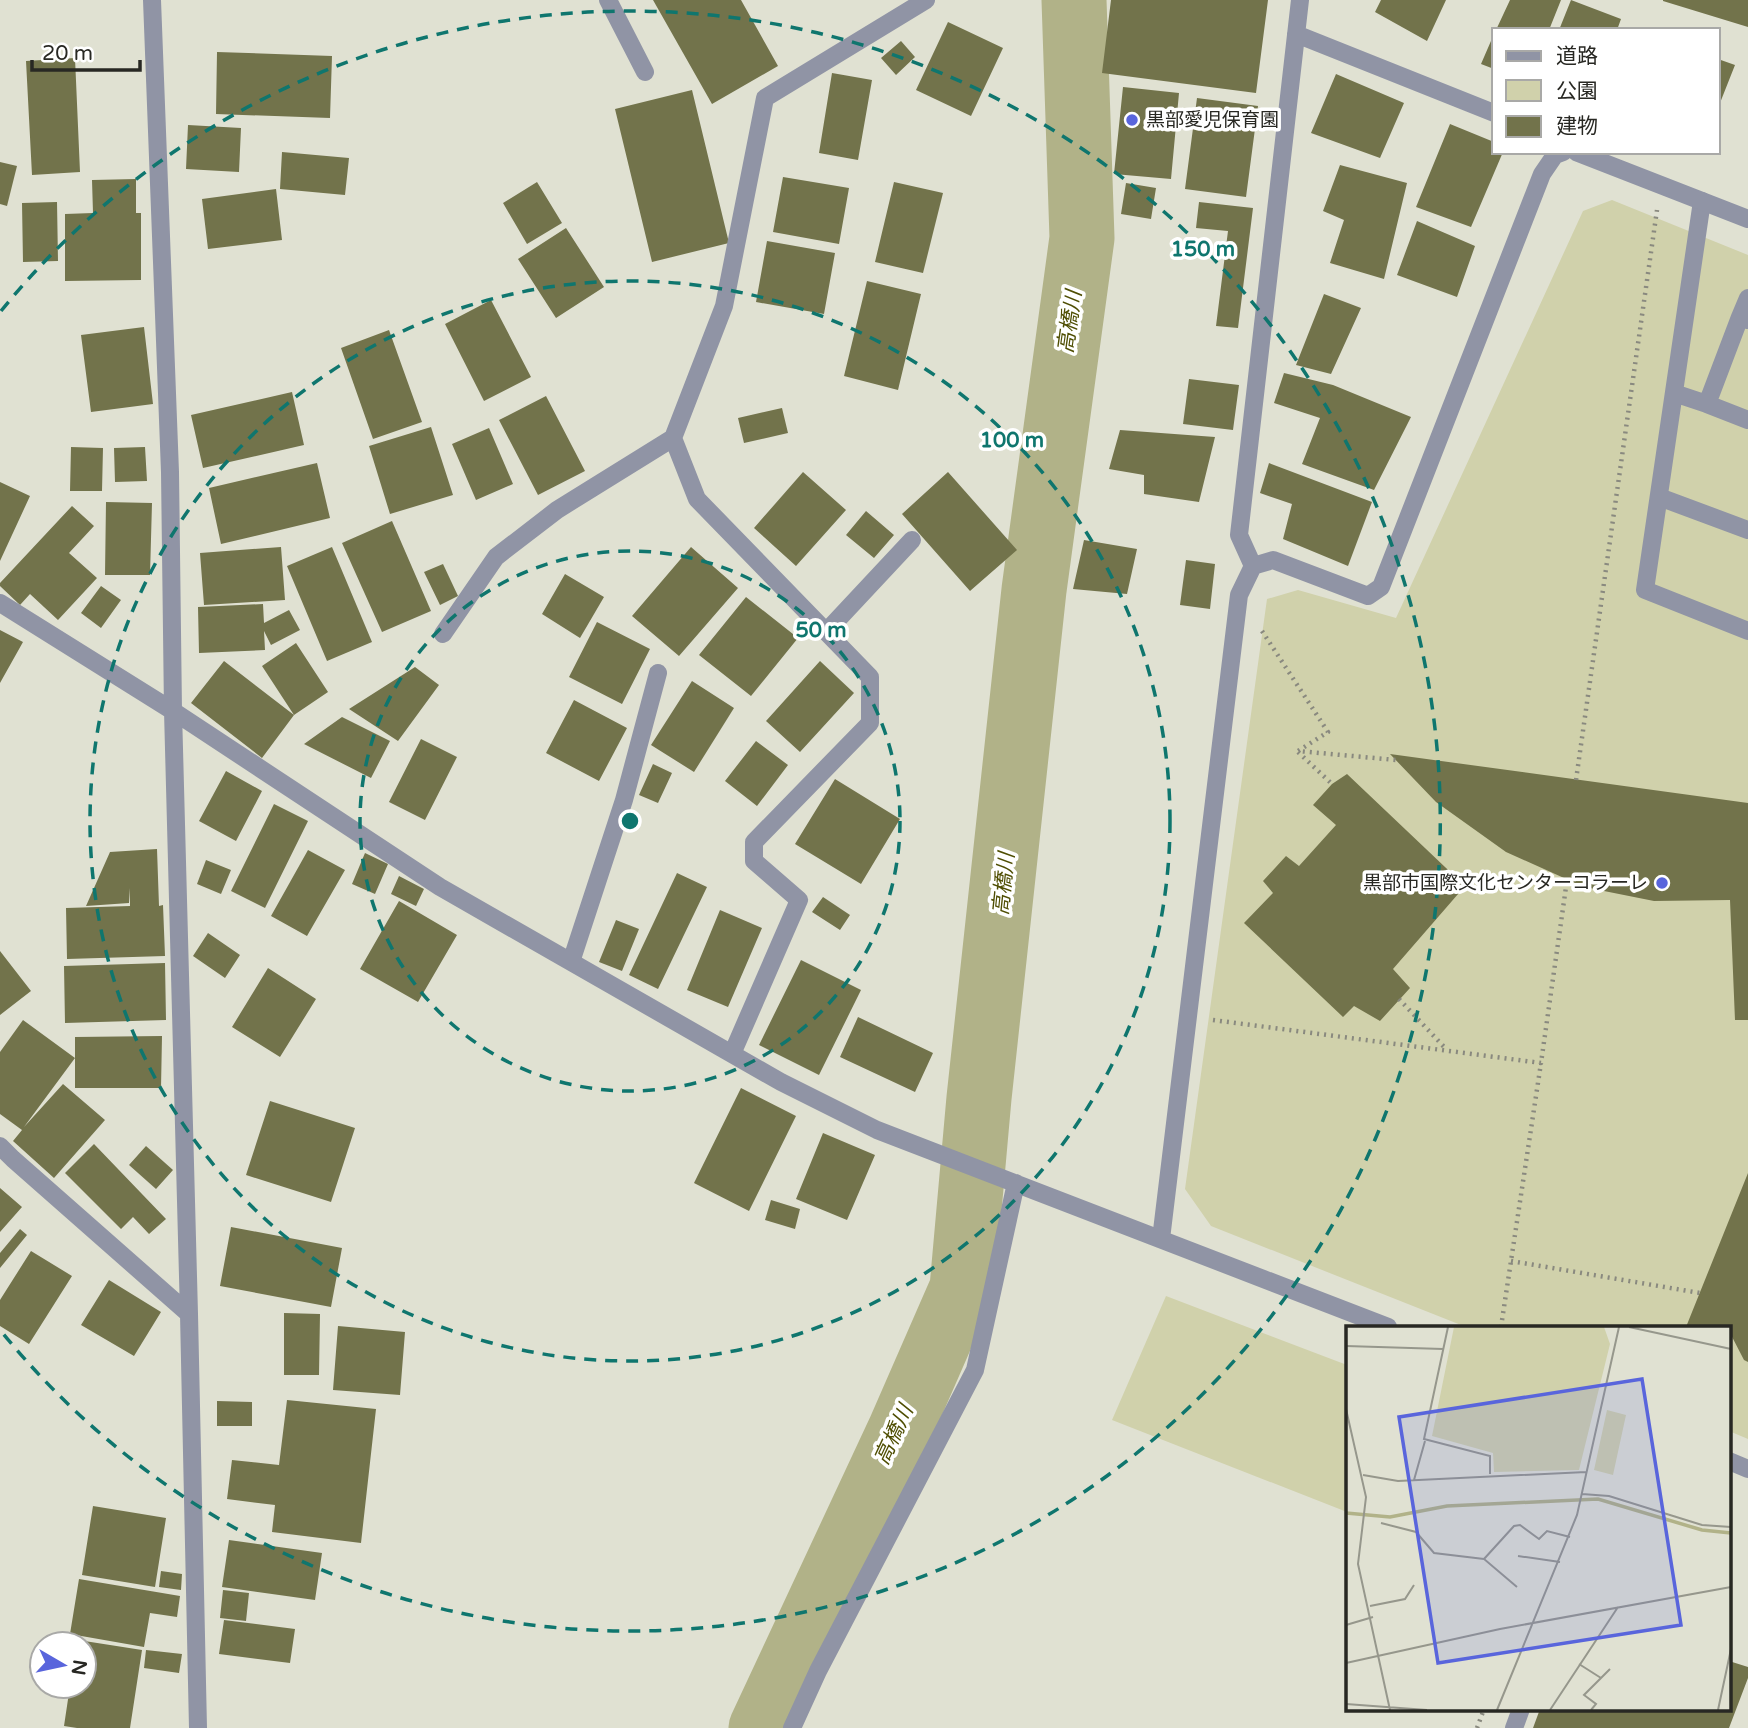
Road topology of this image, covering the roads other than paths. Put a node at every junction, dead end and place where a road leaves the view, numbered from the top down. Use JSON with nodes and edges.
{"nodes":[{"id":1,"x":152,"y":0,"type":"edge"},
{"id":2,"x":608,"y":0,"type":"edge"},
{"id":3,"x":926,"y":0,"type":"edge"},
{"id":4,"x":1300,"y":0,"type":"edge"},
{"id":5,"x":1296,"y":34,"type":"junction"},
{"id":6,"x":645,"y":72,"type":"dead end"},
{"id":7,"x":1492,"y":112,"type":"edge"},
{"id":8,"x":1557,"y":154,"type":"edge"},
{"id":9,"x":1581,"y":154,"type":"edge"},
{"id":10,"x":1702,"y":201,"type":"junction"},
{"id":11,"x":1748,"y":219,"type":"edge"},
{"id":12,"x":1748,"y":298,"type":"edge"},
{"id":13,"x":1744,"y":318,"type":"edge"},
{"id":14,"x":1674,"y":393,"type":"junction"},
{"id":15,"x":1707,"y":404,"type":"junction"},
{"id":16,"x":1748,"y":420,"type":"edge"},
{"id":17,"x":673,"y":438,"type":"junction"},
{"id":18,"x":1659,"y":498,"type":"junction"},
{"id":19,"x":1748,"y":530,"type":"edge"},
{"id":20,"x":912,"y":540,"type":"dead end"},
{"id":21,"x":1253,"y":566,"type":"junction"},
{"id":22,"x":0,"y":603,"type":"edge"},
{"id":23,"x":1748,"y":631,"type":"edge"},
{"id":24,"x":826,"y":632,"type":"junction"},
{"id":25,"x":443,"y":634,"type":"dead end"},
{"id":26,"x":658,"y":673,"type":"dead end"},
{"id":27,"x":173,"y":711,"type":"junction"},
{"id":28,"x":571,"y":962,"type":"junction"},
{"id":29,"x":732,"y":1054,"type":"junction"},
{"id":30,"x":0,"y":1146,"type":"edge"},
{"id":31,"x":1016,"y":1183,"type":"junction"},
{"id":32,"x":1161,"y":1239,"type":"junction"},
{"id":33,"x":189,"y":1314,"type":"junction"},
{"id":34,"x":1385,"y":1326,"type":"edge"},
{"id":35,"x":1730,"y":1461,"type":"edge"},
{"id":36,"x":1748,"y":1469,"type":"edge"},
{"id":37,"x":1521,"y":1710,"type":"edge"},
{"id":38,"x":198,"y":1728,"type":"edge"},
{"id":39,"x":792,"y":1728,"type":"edge"},
{"id":40,"x":1514,"y":1728,"type":"edge"}],
"edges":[{"from":1,"to":27,"type":"street"},
{"from":2,"to":6,"type":"street"},
{"from":3,"to":17,"type":"street"},
{"from":4,"to":5,"type":"street"},
{"from":5,"to":7,"type":"street"},
{"from":5,"to":21,"type":"street"},
{"from":8,"to":21,"type":"street"},
{"from":9,"to":10,"type":"street"},
{"from":10,"to":11,"type":"street"},
{"from":10,"to":14,"type":"street"},
{"from":12,"to":13,"type":"street"},
{"from":13,"to":15,"type":"street"},
{"from":14,"to":15,"type":"street"},
{"from":14,"to":18,"type":"street"},
{"from":15,"to":16,"type":"street"},
{"from":17,"to":24,"type":"street"},
{"from":17,"to":25,"type":"street"},
{"from":18,"to":19,"type":"street"},
{"from":18,"to":23,"type":"street"},
{"from":20,"to":24,"type":"street"},
{"from":21,"to":32,"type":"street"},
{"from":22,"to":27,"type":"street"},
{"from":24,"to":29,"type":"street"},
{"from":26,"to":28,"type":"street"},
{"from":27,"to":28,"type":"street"},
{"from":27,"to":33,"type":"street"},
{"from":28,"to":29,"type":"street"},
{"from":29,"to":31,"type":"street"},
{"from":30,"to":33,"type":"street"},
{"from":31,"to":32,"type":"street"},
{"from":31,"to":39,"type":"street"},
{"from":32,"to":34,"type":"street"},
{"from":33,"to":38,"type":"street"},
{"from":35,"to":36,"type":"street"},
{"from":37,"to":40,"type":"street"}]}
